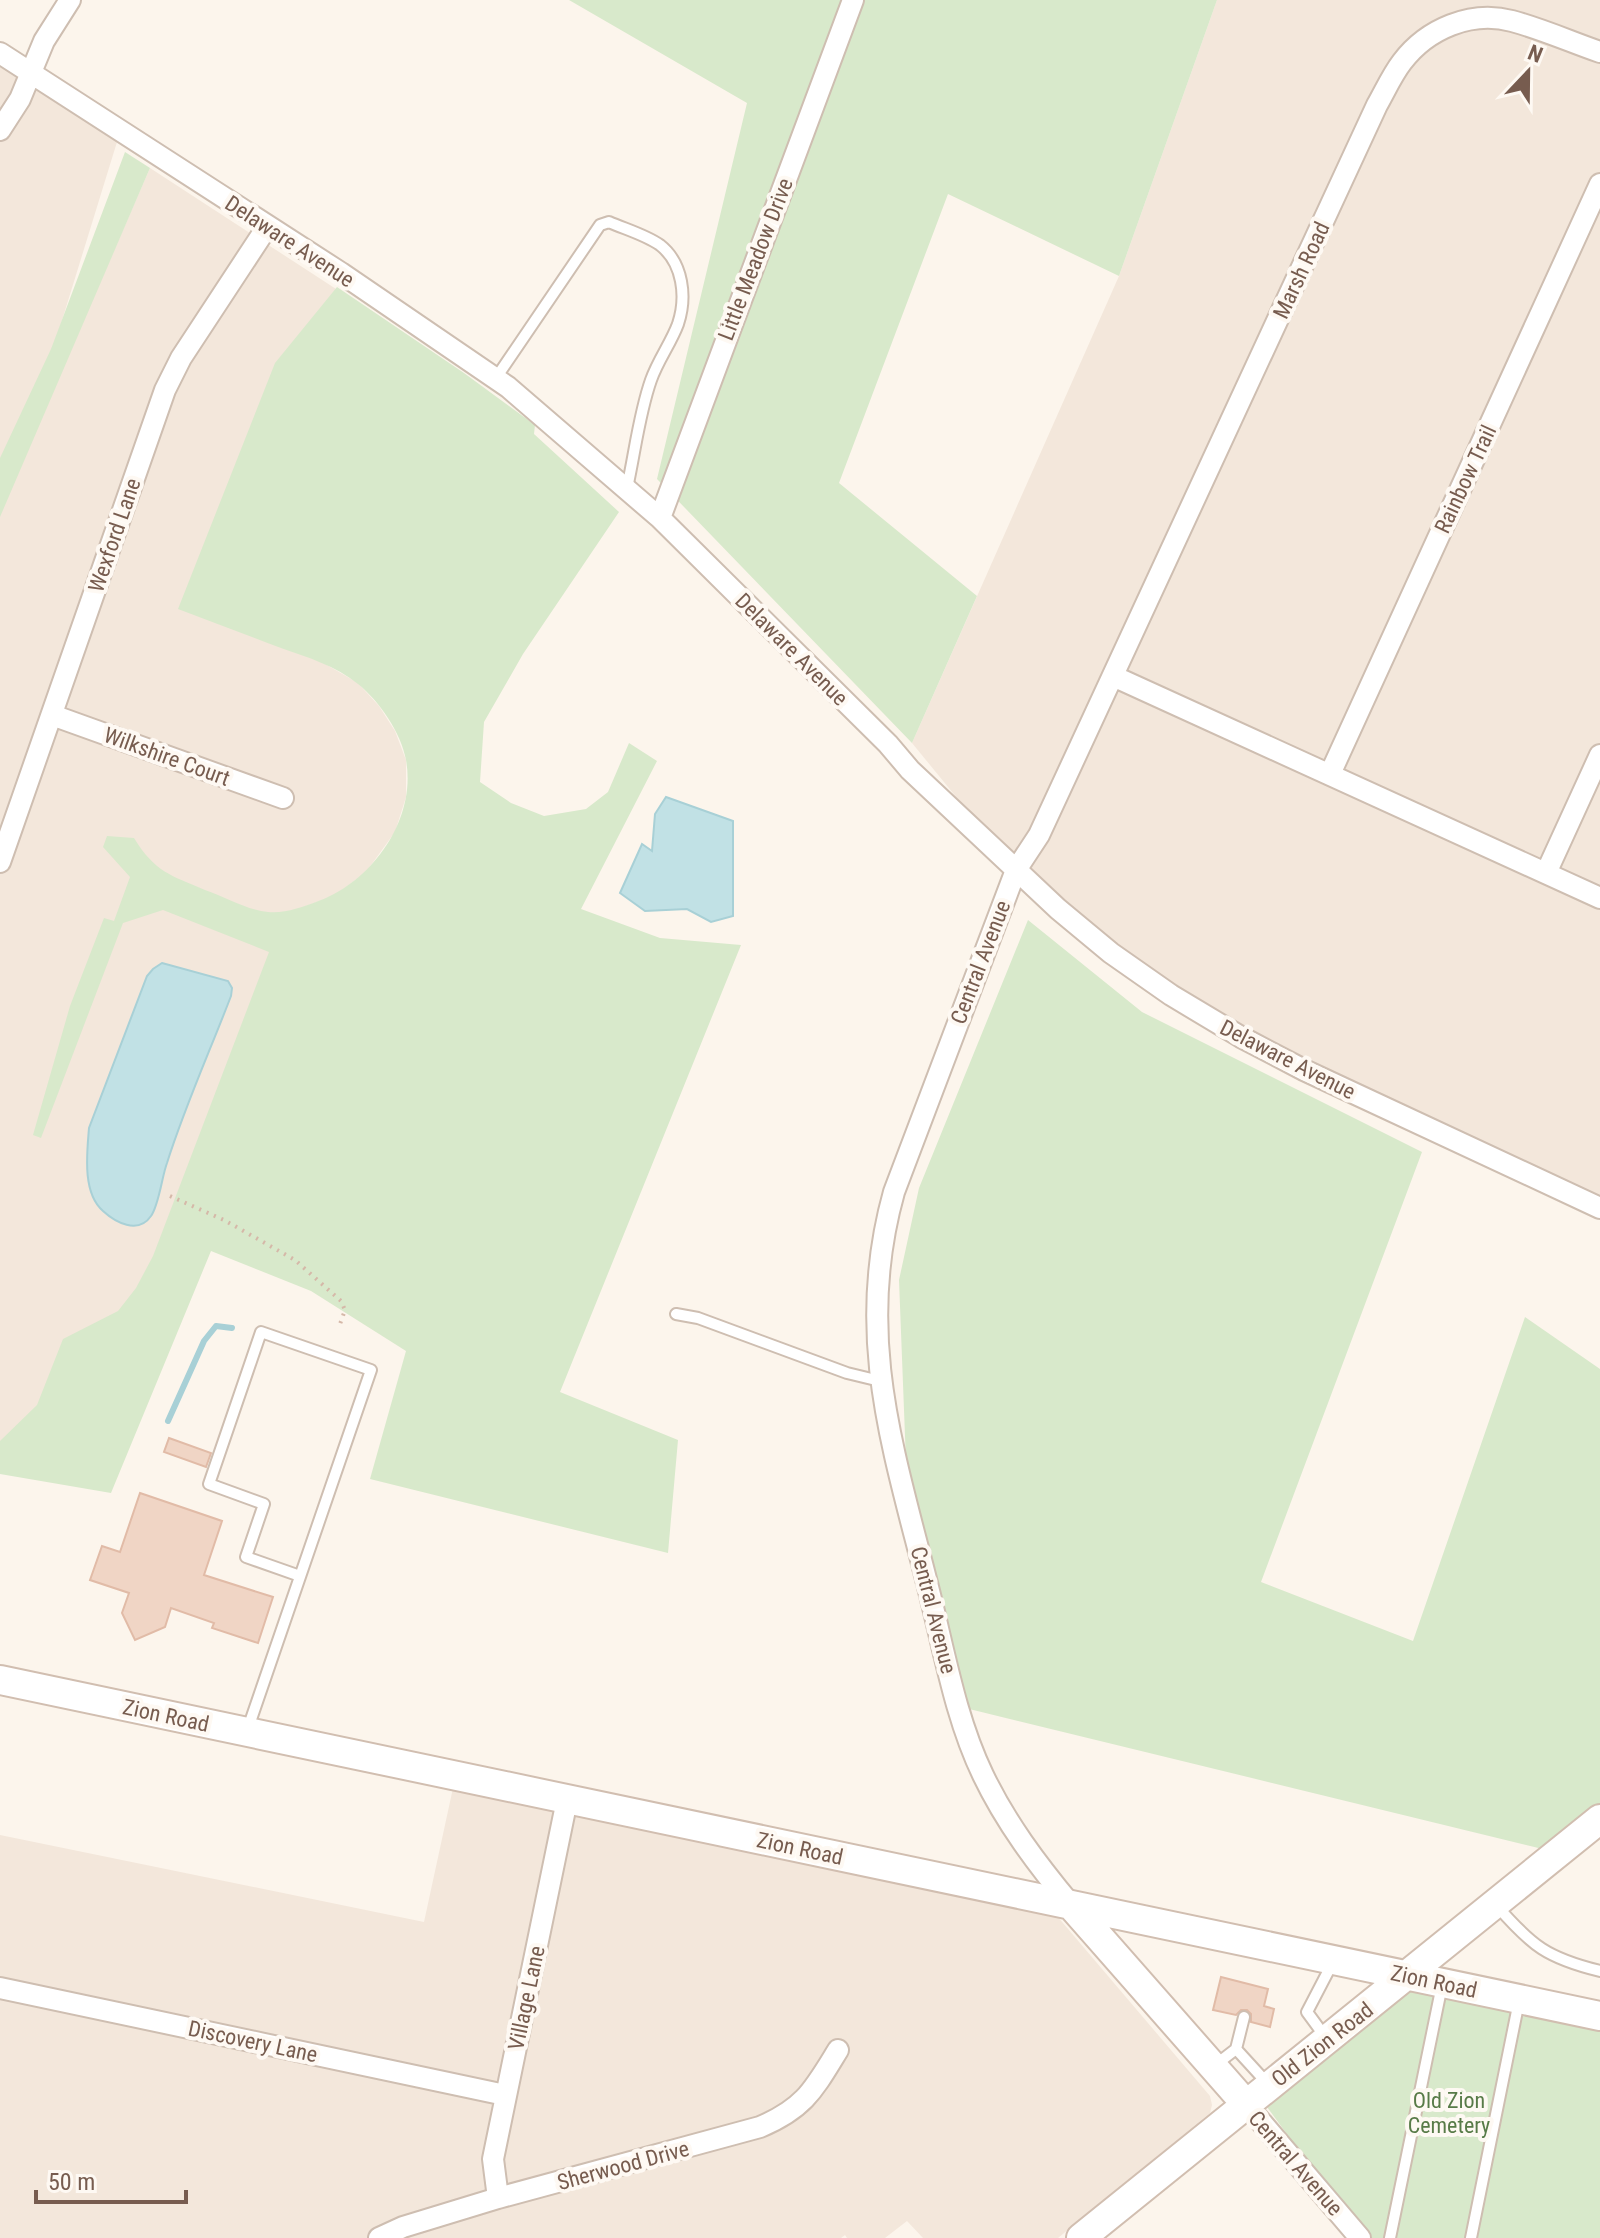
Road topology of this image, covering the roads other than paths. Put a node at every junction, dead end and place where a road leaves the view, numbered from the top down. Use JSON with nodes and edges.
{"nodes":[{"id":1,"x":70,"y":0,"type":"edge"},
{"id":2,"x":853,"y":0,"type":"edge"},
{"id":3,"x":1600,"y":52,"type":"edge"},
{"id":4,"x":0,"y":53,"type":"edge"},
{"id":5,"x":30,"y":73,"type":"junction"},
{"id":6,"x":0,"y":130,"type":"edge"},
{"id":7,"x":1600,"y":184,"type":"edge"},
{"id":8,"x":267,"y":227,"type":"junction"},
{"id":9,"x":496,"y":378,"type":"junction"},
{"id":10,"x":627,"y":489,"type":"junction"},
{"id":11,"x":660,"y":518,"type":"junction"},
{"id":12,"x":1113,"y":676,"type":"junction"},
{"id":13,"x":52,"y":715,"type":"junction"},
{"id":14,"x":1600,"y":755,"type":"edge"},
{"id":15,"x":1330,"y":774,"type":"junction"},
{"id":16,"x":283,"y":798,"type":"dead end"},
{"id":17,"x":0,"y":862,"type":"edge"},
{"id":18,"x":1016,"y":870,"type":"junction"},
{"id":19,"x":1546,"y":873,"type":"junction"},
{"id":20,"x":1600,"y":898,"type":"edge"},
{"id":21,"x":1600,"y":1208,"type":"edge"},
{"id":22,"x":676,"y":1314,"type":"dead end"},
{"id":23,"x":880,"y":1381,"type":"junction"},
{"id":24,"x":300,"y":1576,"type":"junction"},
{"id":25,"x":0,"y":1680,"type":"edge"},
{"id":26,"x":246,"y":1732,"type":"junction"},
{"id":27,"x":567,"y":1800,"type":"junction"},
{"id":28,"x":1600,"y":1819,"type":"edge"},
{"id":29,"x":1496,"y":1904,"type":"junction"},
{"id":30,"x":1071,"y":1905,"type":"junction"},
{"id":31,"x":1334,"y":1960,"type":"junction"},
{"id":32,"x":1600,"y":1971,"type":"edge"},
{"id":33,"x":1407,"y":1976,"type":"junction"},
{"id":34,"x":1443,"y":1983,"type":"junction"},
{"id":35,"x":0,"y":1988,"type":"edge"},
{"id":36,"x":1520,"y":1999,"type":"junction"},
{"id":37,"x":1600,"y":2016,"type":"edge"},
{"id":38,"x":1244,"y":2017,"type":"dead end"},
{"id":39,"x":1327,"y":2040,"type":"junction"},
{"id":40,"x":838,"y":2050,"type":"dead end"},
{"id":41,"x":1225,"y":2057,"type":"junction"},
{"id":42,"x":1269,"y":2086,"type":"junction"},
{"id":43,"x":505,"y":2095,"type":"junction"},
{"id":44,"x":1245,"y":2103,"type":"junction"},
{"id":45,"x":498,"y":2198,"type":"junction"},
{"id":46,"x":379,"y":2238,"type":"edge"},
{"id":47,"x":1081,"y":2238,"type":"edge"},
{"id":48,"x":1360,"y":2238,"type":"edge"},
{"id":49,"x":1390,"y":2238,"type":"edge"},
{"id":50,"x":1471,"y":2238,"type":"edge"}],
"edges":[{"from":1,"to":5,"type":"street"},
{"from":2,"to":11,"type":"street","name":"Little Meadow Drive"},
{"from":3,"to":12,"type":"street","name":"Marsh Road"},
{"from":4,"to":5,"type":"street","name":"Delaware Avenue"},
{"from":5,"to":6,"type":"street"},
{"from":5,"to":8,"type":"street","name":"Delaware Avenue"},
{"from":7,"to":15,"type":"street","name":"Rainbow Trail"},
{"from":8,"to":9,"type":"street","name":"Delaware Avenue"},
{"from":8,"to":13,"type":"street","name":"Wexford Lane"},
{"from":9,"to":10,"type":"street","name":"Delaware Avenue"},
{"from":9,"to":10,"type":"lane"},
{"from":10,"to":11,"type":"street","name":"Delaware Avenue"},
{"from":11,"to":18,"type":"street","name":"Delaware Avenue"},
{"from":12,"to":15,"type":"street"},
{"from":12,"to":18,"type":"street","name":"Marsh Road"},
{"from":13,"to":16,"type":"street","name":"Wilkshire Court"},
{"from":13,"to":17,"type":"street","name":"Wexford Lane"},
{"from":14,"to":19,"type":"street"},
{"from":15,"to":19,"type":"street"},
{"from":18,"to":21,"type":"street","name":"Delaware Avenue"},
{"from":18,"to":23,"type":"street","name":"Central Avenue"},
{"from":19,"to":20,"type":"street"},
{"from":22,"to":23,"type":"lane"},
{"from":23,"to":30,"type":"street","name":"Central Avenue"},
{"from":24,"to":24,"type":"lane"},
{"from":24,"to":26,"type":"lane"},
{"from":25,"to":26,"type":"street","name":"Zion Road"},
{"from":26,"to":27,"type":"street","name":"Zion Road"},
{"from":27,"to":30,"type":"street","name":"Zion Road"},
{"from":27,"to":43,"type":"street","name":"Village Lane"},
{"from":28,"to":29,"type":"street","name":"Old Zion Road"},
{"from":29,"to":32,"type":"lane"},
{"from":29,"to":33,"type":"street","name":"Old Zion Road"},
{"from":30,"to":31,"type":"street","name":"Zion Road"},
{"from":30,"to":41,"type":"street","name":"Central Avenue"},
{"from":31,"to":33,"type":"street","name":"Zion Road"},
{"from":31,"to":39,"type":"lane"},
{"from":33,"to":34,"type":"street","name":"Zion Road"},
{"from":33,"to":39,"type":"street","name":"Old Zion Road"},
{"from":34,"to":36,"type":"street","name":"Zion Road"},
{"from":34,"to":49,"type":"lane"},
{"from":35,"to":43,"type":"street","name":"Discovery Lane"},
{"from":36,"to":37,"type":"street","name":"Zion Road"},
{"from":36,"to":50,"type":"lane"},
{"from":38,"to":41,"type":"lane"},
{"from":39,"to":42,"type":"street","name":"Old Zion Road"},
{"from":40,"to":45,"type":"street","name":"Sherwood Drive"},
{"from":41,"to":42,"type":"lane"},
{"from":41,"to":44,"type":"street","name":"Central Avenue"},
{"from":42,"to":44,"type":"street","name":"Old Zion Road"},
{"from":43,"to":45,"type":"street","name":"Village Lane"},
{"from":44,"to":47,"type":"street","name":"Old Zion Road"},
{"from":44,"to":48,"type":"street","name":"Central Avenue"},
{"from":45,"to":46,"type":"street","name":"Sherwood Drive"}]}
